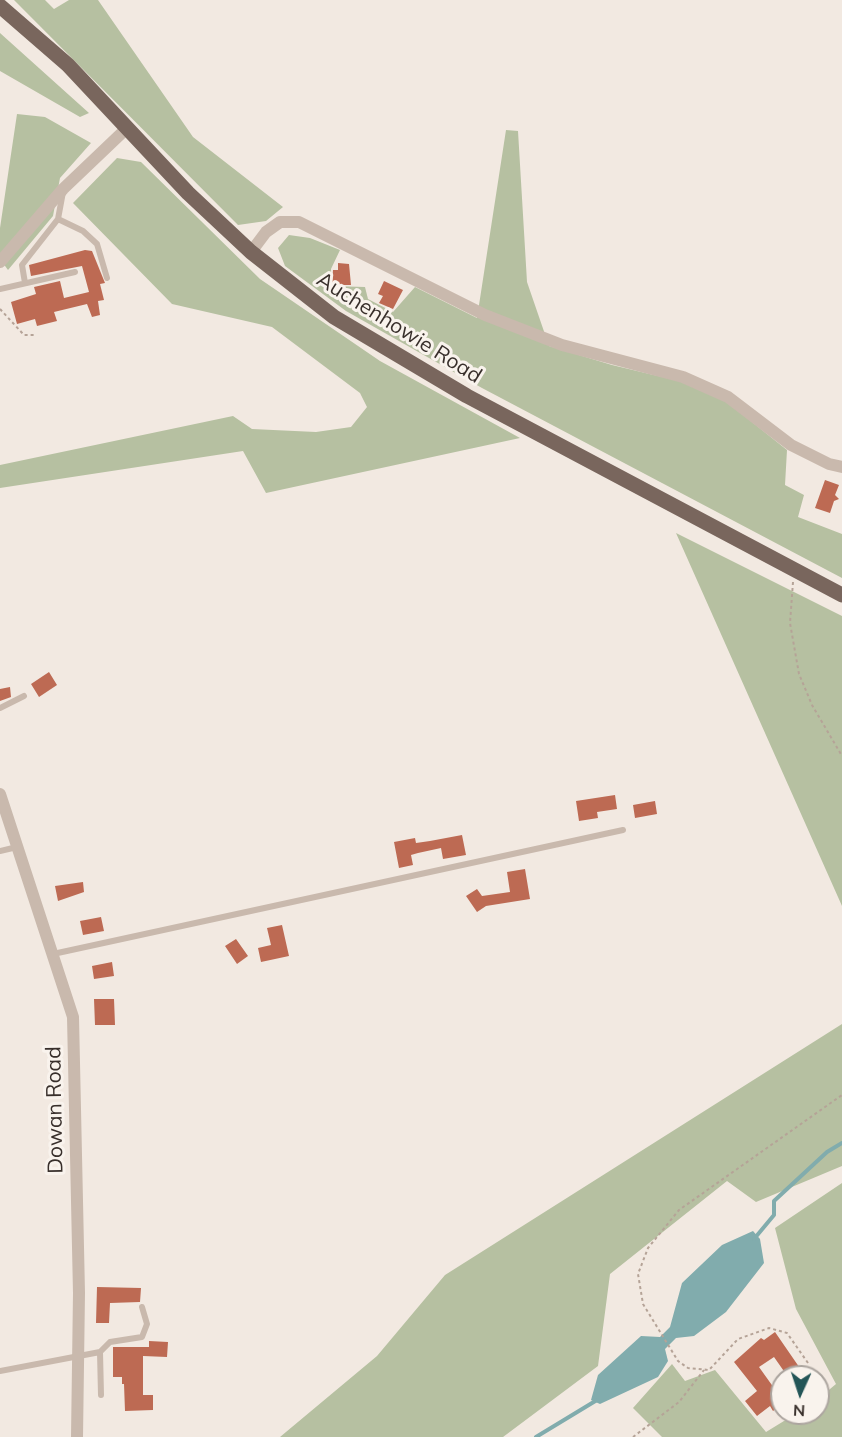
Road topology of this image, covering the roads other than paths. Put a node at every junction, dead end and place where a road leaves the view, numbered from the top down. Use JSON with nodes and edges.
{"nodes":[{"id":1,"x":0,"y":6,"type":"edge"},
{"id":2,"x":127,"y":128,"type":"junction"},
{"id":3,"x":63,"y":189,"type":"junction"},
{"id":4,"x":58,"y":219,"type":"junction"},
{"id":5,"x":251,"y":252,"type":"junction"},
{"id":6,"x":0,"y":262,"type":"edge"},
{"id":7,"x":75,"y":272,"type":"dead end"},
{"id":8,"x":107,"y":278,"type":"dead end"},
{"id":9,"x":25,"y":283,"type":"junction"},
{"id":10,"x":0,"y":289,"type":"edge"},
{"id":11,"x":842,"y":467,"type":"edge"},
{"id":12,"x":842,"y":595,"type":"edge"},
{"id":13,"x":24,"y":696,"type":"dead end"},
{"id":14,"x":0,"y":708,"type":"edge"},
{"id":15,"x":0,"y":794,"type":"edge"},
{"id":16,"x":622,"y":830,"type":"dead end"},
{"id":17,"x":17,"y":847,"type":"junction"},
{"id":18,"x":0,"y":851,"type":"edge"},
{"id":19,"x":52,"y":954,"type":"junction"},
{"id":20,"x":142,"y":1307,"type":"dead end"},
{"id":21,"x":100,"y":1352,"type":"junction"},
{"id":22,"x":80,"y":1357,"type":"junction"},
{"id":23,"x":0,"y":1371,"type":"edge"},
{"id":24,"x":100,"y":1395,"type":"dead end"},
{"id":25,"x":77,"y":1437,"type":"edge"}],
"edges":[{"from":1,"to":2,"type":"main road","name":"Auchenhowie Road"},
{"from":2,"to":3,"type":"street"},
{"from":2,"to":5,"type":"main road","name":"Auchenhowie Road"},
{"from":3,"to":4,"type":"lane"},
{"from":3,"to":6,"type":"street"},
{"from":4,"to":8,"type":"lane"},
{"from":4,"to":9,"type":"lane"},
{"from":5,"to":11,"type":"street"},
{"from":5,"to":12,"type":"main road","name":"Auchenhowie Road"},
{"from":7,"to":9,"type":"lane"},
{"from":9,"to":10,"type":"lane"},
{"from":13,"to":14,"type":"lane"},
{"from":15,"to":17,"type":"street","name":"Dowan Road"},
{"from":16,"to":19,"type":"lane"},
{"from":17,"to":18,"type":"lane"},
{"from":17,"to":19,"type":"street","name":"Dowan Road"},
{"from":19,"to":22,"type":"street","name":"Dowan Road"},
{"from":20,"to":21,"type":"lane"},
{"from":21,"to":22,"type":"lane"},
{"from":21,"to":24,"type":"lane"},
{"from":22,"to":23,"type":"lane"},
{"from":22,"to":25,"type":"street","name":"Dowan Road"}]}
